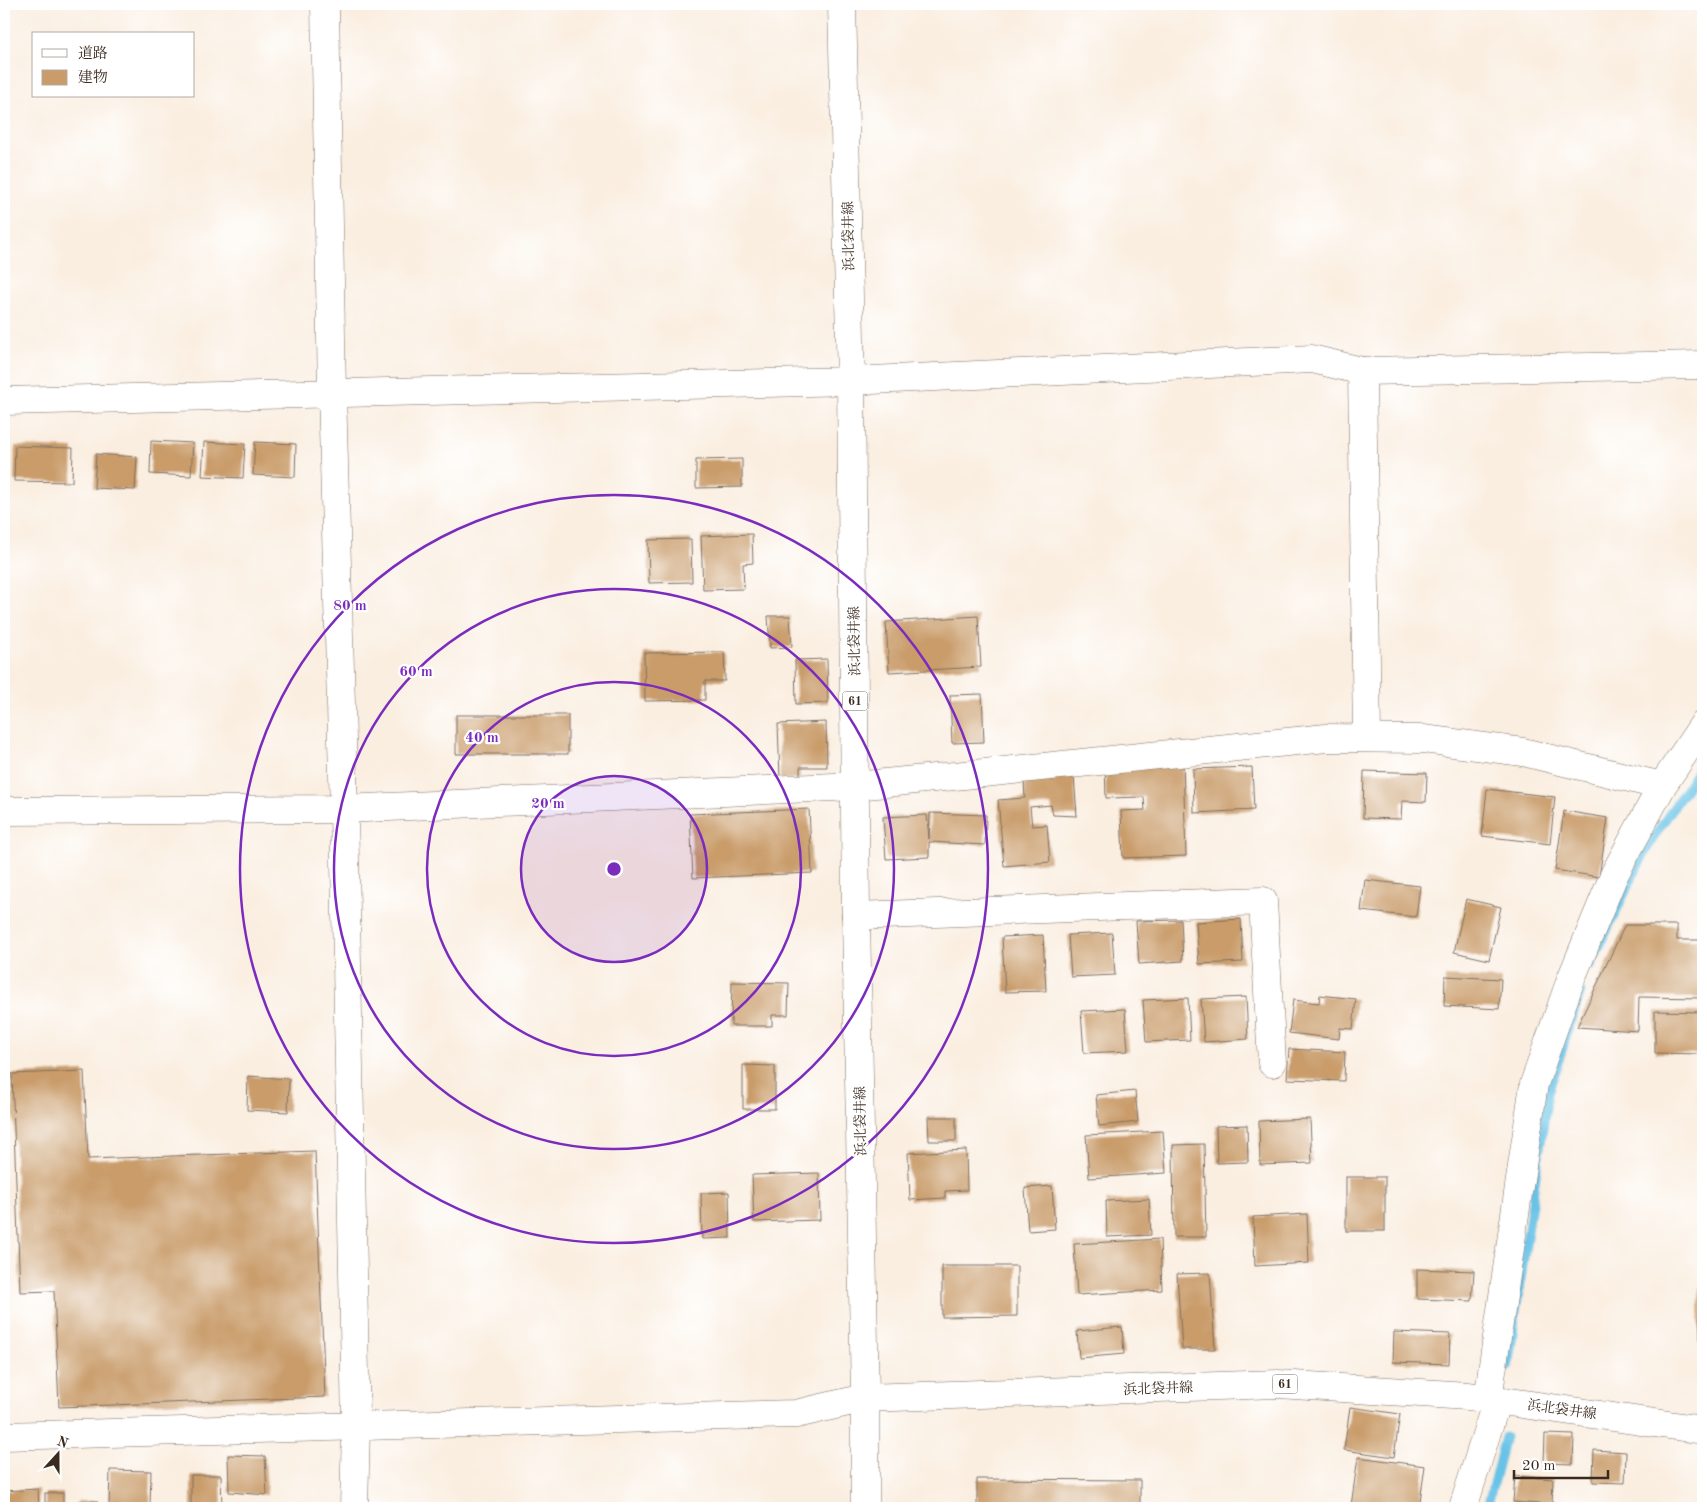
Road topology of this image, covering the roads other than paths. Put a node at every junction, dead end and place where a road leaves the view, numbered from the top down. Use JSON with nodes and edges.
{"nodes":[{"id":1,"x":325,"y":4,"type":"edge"},
{"id":2,"x":842,"y":4,"type":"edge"},
{"id":3,"x":1703,"y":365,"type":"edge"},
{"id":4,"x":1362,"y":371,"type":"junction"},
{"id":5,"x":851,"y":381,"type":"junction"},
{"id":6,"x":332,"y":392,"type":"junction"},
{"id":7,"x":4,"y":400,"type":"edge"},
{"id":8,"x":1703,"y":725,"type":"edge"},
{"id":9,"x":1368,"y":738,"type":"junction"},
{"id":10,"x":856,"y":786,"type":"junction"},
{"id":11,"x":1662,"y":786,"type":"junction"},
{"id":12,"x":344,"y":809,"type":"junction"},
{"id":13,"x":4,"y":811,"type":"edge"},
{"id":14,"x":856,"y":916,"type":"junction"},
{"id":15,"x":1272,"y":1063,"type":"dead end"},
{"id":16,"x":865,"y":1398,"type":"junction"},
{"id":17,"x":1492,"y":1399,"type":"junction"},
{"id":18,"x":356,"y":1427,"type":"junction"},
{"id":19,"x":1703,"y":1430,"type":"edge"},
{"id":20,"x":4,"y":1436,"type":"edge"},
{"id":21,"x":354,"y":1508,"type":"edge"},
{"id":22,"x":865,"y":1508,"type":"edge"},
{"id":23,"x":1463,"y":1508,"type":"edge"}],
"edges":[{"from":1,"to":6,"type":"street"},
{"from":2,"to":5,"type":"street","name":"浜北袋井線","number":"61"},
{"from":3,"to":4,"type":"street"},
{"from":4,"to":5,"type":"street"},
{"from":4,"to":9,"type":"street"},
{"from":5,"to":6,"type":"street"},
{"from":5,"to":10,"type":"street","name":"浜北袋井線","number":"61"},
{"from":6,"to":7,"type":"street"},
{"from":6,"to":12,"type":"street"},
{"from":8,"to":11,"type":"street"},
{"from":9,"to":10,"type":"street"},
{"from":9,"to":11,"type":"street"},
{"from":10,"to":12,"type":"street"},
{"from":10,"to":14,"type":"street","name":"浜北袋井線","number":"61"},
{"from":11,"to":17,"type":"street"},
{"from":12,"to":13,"type":"street"},
{"from":12,"to":18,"type":"street"},
{"from":14,"to":15,"type":"street"},
{"from":14,"to":16,"type":"street","name":"浜北袋井線","number":"61"},
{"from":16,"to":17,"type":"street","name":"浜北袋井線","number":"61"},
{"from":16,"to":18,"type":"street"},
{"from":16,"to":22,"type":"street"},
{"from":17,"to":19,"type":"street","name":"浜北袋井線","number":"61"},
{"from":17,"to":23,"type":"street"},
{"from":18,"to":20,"type":"street"},
{"from":18,"to":21,"type":"street"}]}
